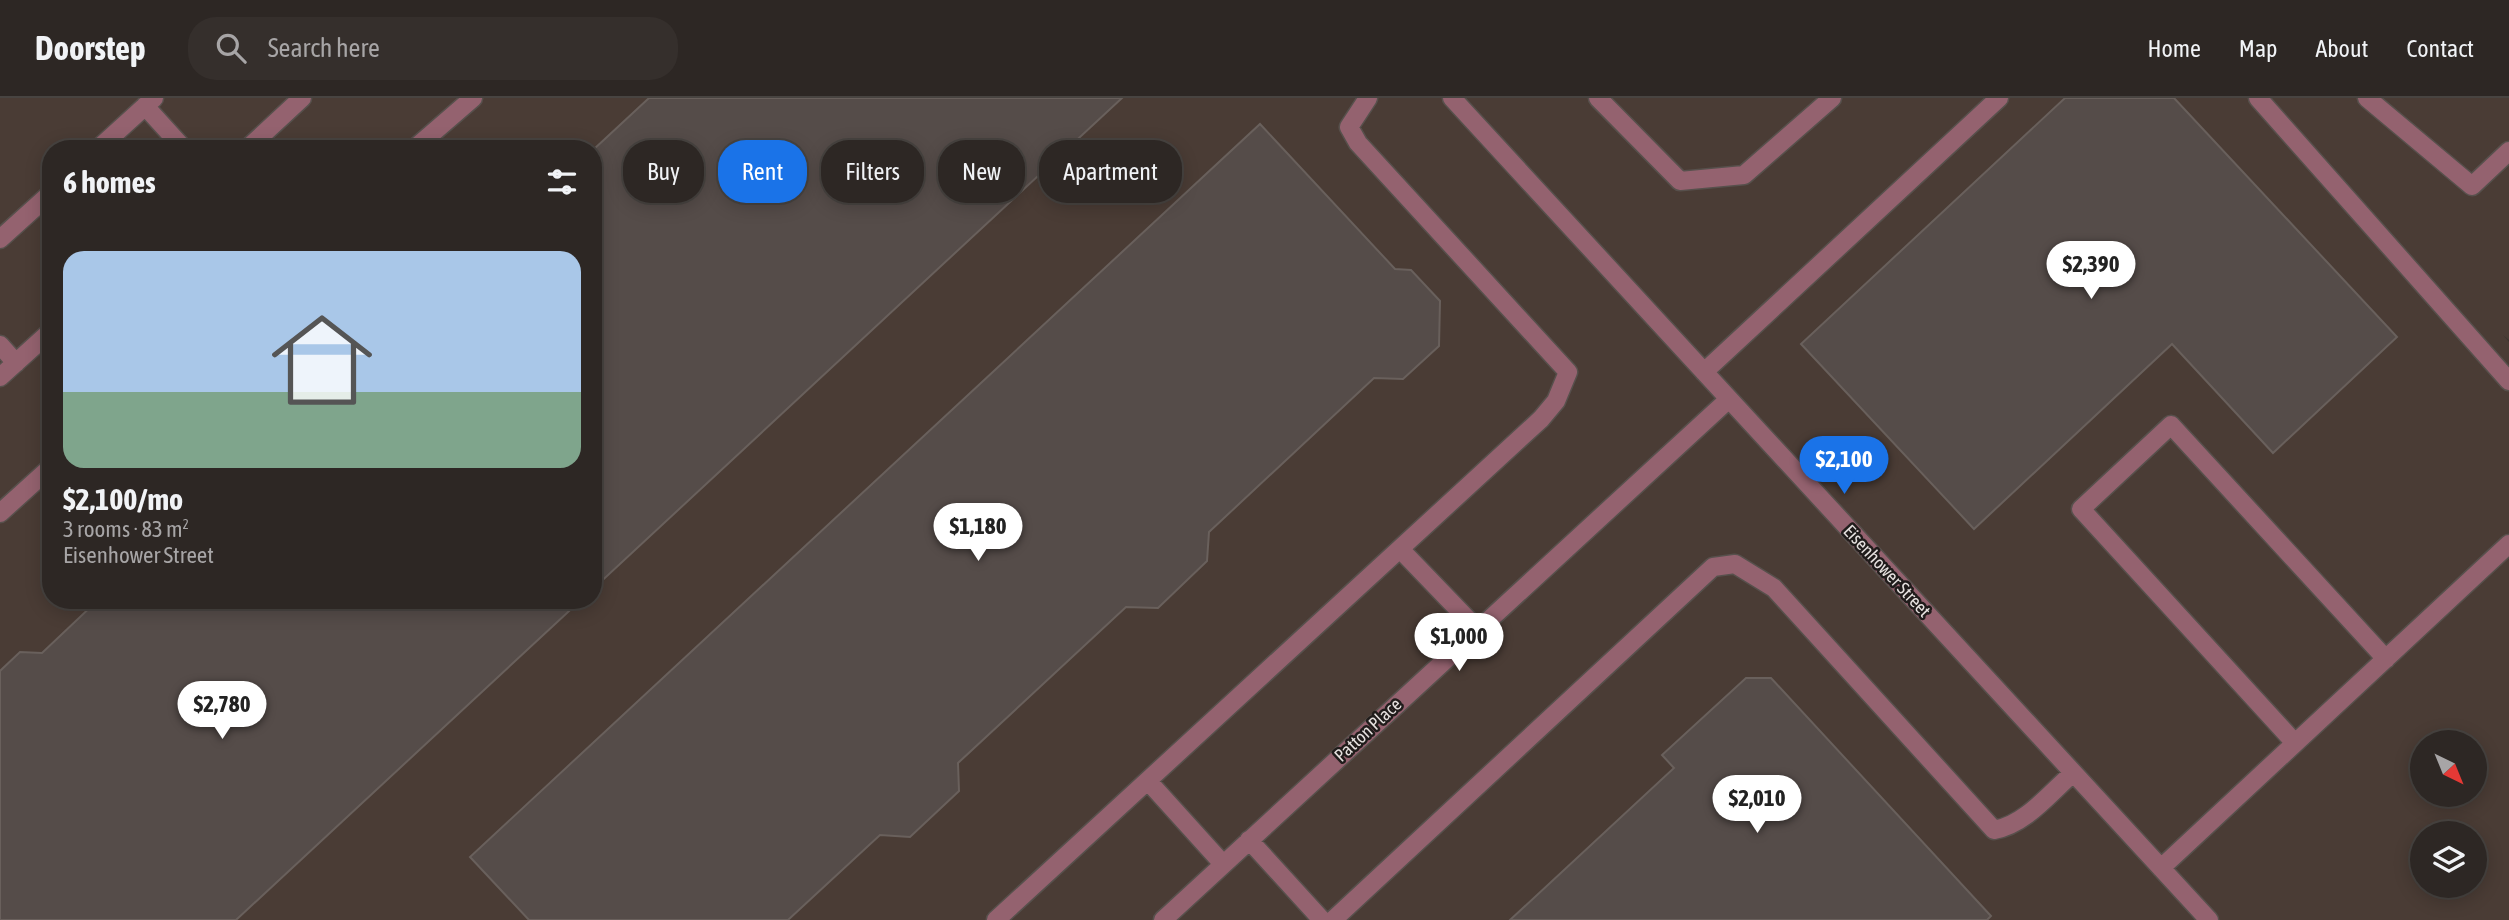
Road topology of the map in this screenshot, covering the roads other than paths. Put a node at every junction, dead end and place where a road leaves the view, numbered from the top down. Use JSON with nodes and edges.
{"nodes":[{"id":1,"x":302,"y":98,"type":"edge"},
{"id":2,"x":473,"y":98,"type":"edge"},
{"id":3,"x":1368,"y":98,"type":"edge"},
{"id":4,"x":1452,"y":98,"type":"edge"},
{"id":5,"x":1598,"y":98,"type":"edge"},
{"id":6,"x":1832,"y":98,"type":"edge"},
{"id":7,"x":1999,"y":98,"type":"edge"},
{"id":8,"x":2258,"y":98,"type":"edge"},
{"id":9,"x":2367,"y":98,"type":"edge"},
{"id":10,"x":149,"y":102,"type":"edge"},
{"id":11,"x":108,"y":140,"type":"edge"},
{"id":12,"x":177,"y":140,"type":"edge"},
{"id":13,"x":257,"y":140,"type":"edge"},
{"id":14,"x":424,"y":140,"type":"edge"},
{"id":15,"x":2509,"y":151,"type":"edge"},
{"id":16,"x":42,"y":200,"type":"edge"},
{"id":17,"x":0,"y":239,"type":"edge"},
{"id":18,"x":42,"y":339,"type":"edge"},
{"id":19,"x":0,"y":345,"type":"edge"},
{"id":20,"x":16,"y":363,"type":"junction"},
{"id":21,"x":1704,"y":372,"type":"junction"},
{"id":22,"x":0,"y":377,"type":"edge"},
{"id":23,"x":2509,"y":381,"type":"edge"},
{"id":24,"x":1729,"y":399,"type":"junction"},
{"id":25,"x":42,"y":475,"type":"edge"},
{"id":26,"x":0,"y":513,"type":"edge"},
{"id":27,"x":2509,"y":544,"type":"edge"},
{"id":28,"x":1400,"y":549,"type":"junction"},
{"id":29,"x":1478,"y":630,"type":"junction"},
{"id":30,"x":2386,"y":659,"type":"junction"},
{"id":31,"x":2295,"y":743,"type":"junction"},
{"id":32,"x":2073,"y":773,"type":"junction"},
{"id":33,"x":1148,"y":781,"type":"junction"},
{"id":34,"x":1249,"y":840,"type":"junction"},
{"id":35,"x":1223,"y":864,"type":"junction"},
{"id":36,"x":2161,"y":868,"type":"junction"},
{"id":37,"x":996,"y":920,"type":"edge"},
{"id":38,"x":1163,"y":920,"type":"edge"},
{"id":39,"x":1322,"y":920,"type":"edge"},
{"id":40,"x":1333,"y":920,"type":"edge"},
{"id":41,"x":2209,"y":920,"type":"edge"}],
"edges":[{"from":1,"to":13,"type":"street"},
{"from":2,"to":14,"type":"street"},
{"from":3,"to":28,"type":"street"},
{"from":4,"to":21,"type":"street","name":"Eisenhower Street"},
{"from":5,"to":6,"type":"street"},
{"from":7,"to":21,"type":"street"},
{"from":8,"to":23,"type":"street"},
{"from":9,"to":15,"type":"street"},
{"from":10,"to":11,"type":"street"},
{"from":10,"to":12,"type":"street"},
{"from":16,"to":17,"type":"street"},
{"from":18,"to":20,"type":"street"},
{"from":19,"to":20,"type":"street"},
{"from":20,"to":22,"type":"street"},
{"from":21,"to":24,"type":"street","name":"Eisenhower Street"},
{"from":24,"to":29,"type":"street","name":"Patton Place"},
{"from":24,"to":32,"type":"street","name":"Eisenhower Street"},
{"from":25,"to":26,"type":"street"},
{"from":27,"to":30,"type":"street"},
{"from":28,"to":29,"type":"street"},
{"from":28,"to":33,"type":"street"},
{"from":29,"to":34,"type":"street","name":"Patton Place"},
{"from":30,"to":31,"type":"street"},
{"from":30,"to":31,"type":"street"},
{"from":31,"to":36,"type":"street"},
{"from":32,"to":36,"type":"street","name":"Eisenhower Street"},
{"from":32,"to":40,"type":"street"},
{"from":33,"to":35,"type":"street"},
{"from":33,"to":37,"type":"street"},
{"from":34,"to":35,"type":"street","name":"Patton Place"},
{"from":34,"to":39,"type":"street"},
{"from":35,"to":38,"type":"street","name":"Patton Place"},
{"from":36,"to":41,"type":"street","name":"Eisenhower Street"}]}
